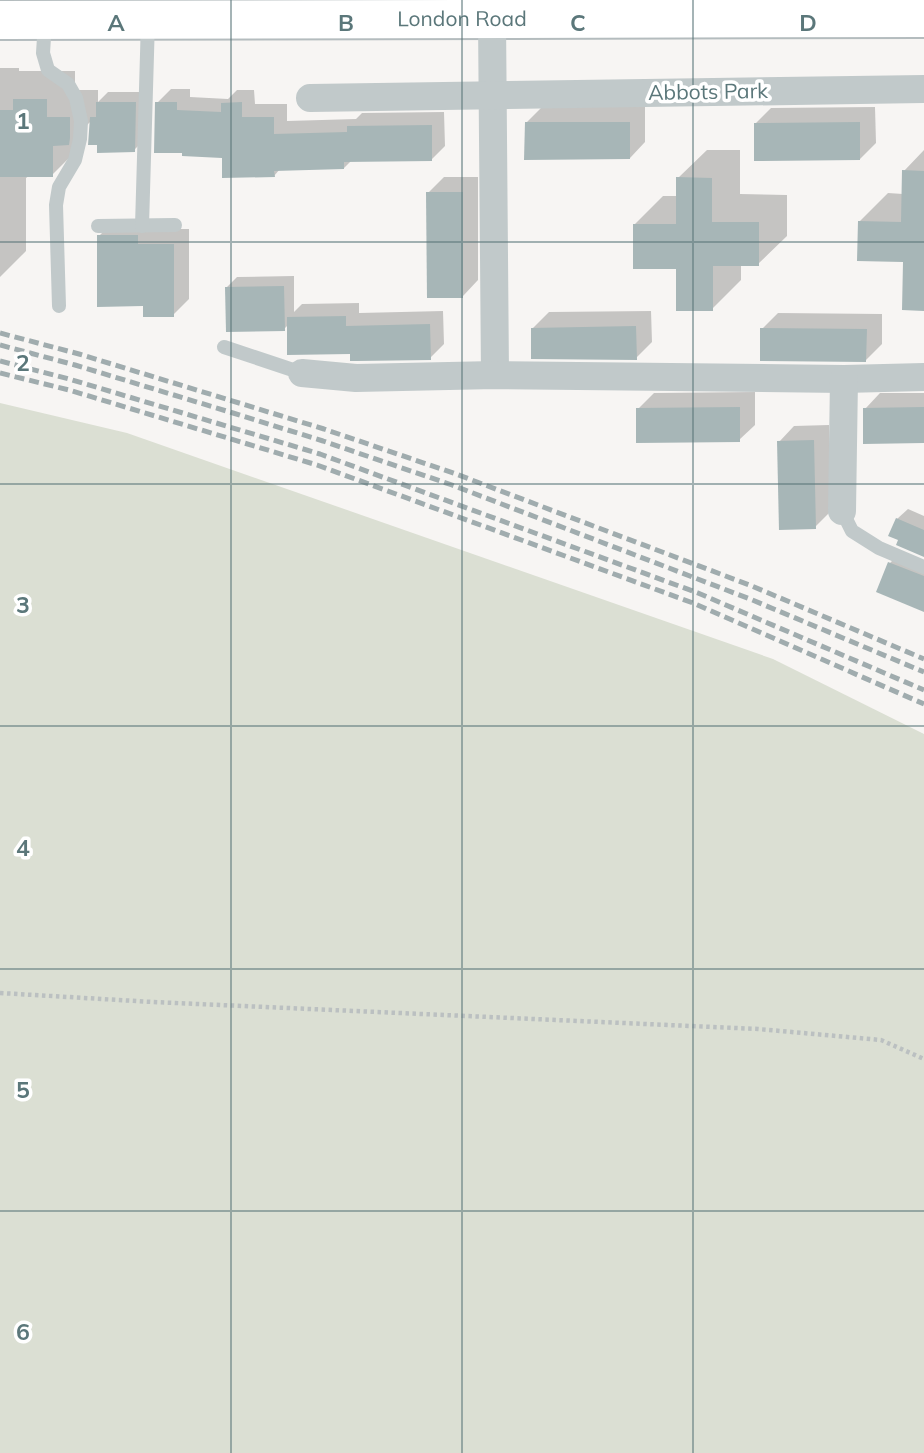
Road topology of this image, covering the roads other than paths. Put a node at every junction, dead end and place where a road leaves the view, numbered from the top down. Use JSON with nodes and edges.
{"nodes":[{"id":1,"x":790,"y":9,"type":"edge"},
{"id":2,"x":346,"y":10,"type":"edge"},
{"id":3,"x":666,"y":10,"type":"edge"},
{"id":4,"x":924,"y":18,"type":"edge"},
{"id":5,"x":45,"y":19,"type":"junction"},
{"id":6,"x":148,"y":19,"type":"junction"},
{"id":7,"x":492,"y":19,"type":"junction"},
{"id":8,"x":0,"y":20,"type":"edge"},
{"id":9,"x":924,"y":89,"type":"edge"},
{"id":10,"x":493,"y":95,"type":"junction"},
{"id":11,"x":310,"y":98,"type":"dead end"},
{"id":12,"x":175,"y":225,"type":"dead end"},
{"id":13,"x":98,"y":226,"type":"dead end"},
{"id":14,"x":142,"y":226,"type":"junction"},
{"id":15,"x":58,"y":306,"type":"dead end"},
{"id":16,"x":224,"y":347,"type":"dead end"},
{"id":17,"x":302,"y":373,"type":"joint"},
{"id":18,"x":495,"y":375,"type":"junction"},
{"id":19,"x":924,"y":377,"type":"edge"},
{"id":20,"x":844,"y":379,"type":"junction"},
{"id":21,"x":842,"y":511,"type":"joint"},
{"id":22,"x":924,"y":567,"type":"edge"}],
"edges":[{"from":1,"to":3,"type":"main road","name":"London Road"},
{"from":1,"to":4,"type":"main road","name":"London Road"},
{"from":2,"to":6,"type":"main road","name":"London Road"},
{"from":2,"to":7,"type":"main road","name":"London Road"},
{"from":3,"to":7,"type":"main road","name":"London Road"},
{"from":5,"to":6,"type":"main road","name":"London Road"},
{"from":5,"to":8,"type":"main road","name":"London Road"},
{"from":5,"to":15,"type":"lane"},
{"from":6,"to":14,"type":"lane"},
{"from":7,"to":10,"type":"street"},
{"from":9,"to":10,"type":"street","name":"Abbots Park"},
{"from":10,"to":11,"type":"street","name":"Abbots Park"},
{"from":10,"to":18,"type":"street"},
{"from":12,"to":14,"type":"lane"},
{"from":13,"to":14,"type":"lane"},
{"from":16,"to":17,"type":"lane"},
{"from":17,"to":18,"type":"street"},
{"from":18,"to":20,"type":"street"},
{"from":19,"to":20,"type":"street"},
{"from":20,"to":21,"type":"street"},
{"from":21,"to":22,"type":"lane"}]}
